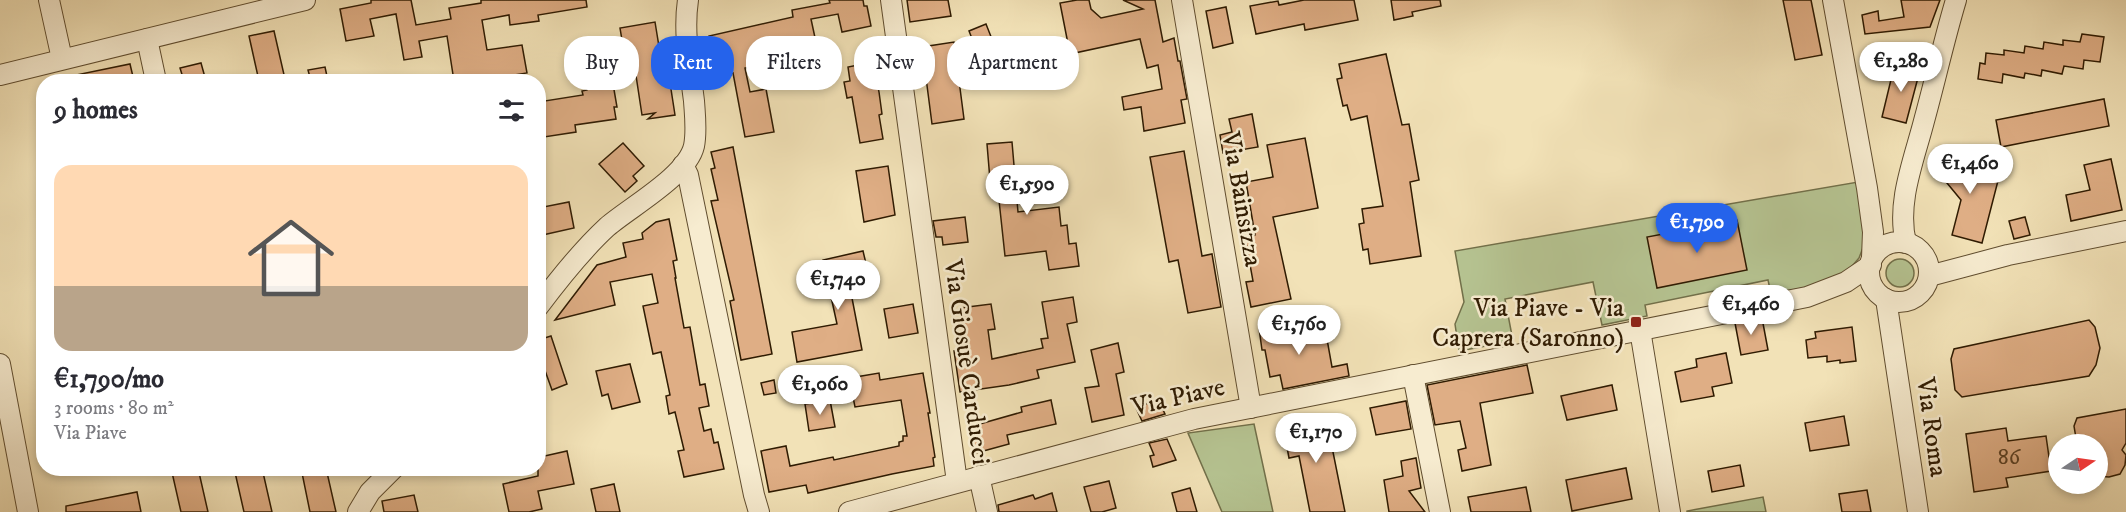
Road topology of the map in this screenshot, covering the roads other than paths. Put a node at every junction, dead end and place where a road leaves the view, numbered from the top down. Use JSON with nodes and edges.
{"nodes":[{"id":1,"x":49,"y":0,"type":"edge"},
{"id":2,"x":305,"y":0,"type":"edge"},
{"id":3,"x":688,"y":0,"type":"edge"},
{"id":4,"x":891,"y":0,"type":"edge"},
{"id":5,"x":1182,"y":0,"type":"edge"},
{"id":6,"x":1833,"y":0,"type":"edge"},
{"id":7,"x":1956,"y":0,"type":"edge"},
{"id":8,"x":147,"y":39,"type":"junction"},
{"id":9,"x":62,"y":59,"type":"junction"},
{"id":10,"x":154,"y":74,"type":"edge"},
{"id":11,"x":0,"y":75,"type":"edge"},
{"id":12,"x":683,"y":165,"type":"junction"},
{"id":13,"x":2126,"y":231,"type":"edge"},
{"id":14,"x":1906,"y":243,"type":"junction"},
{"id":15,"x":1871,"y":261,"type":"junction"},
{"id":16,"x":1928,"y":268,"type":"junction"},
{"id":17,"x":1881,"y":295,"type":"junction"},
{"id":18,"x":546,"y":297,"type":"edge"},
{"id":19,"x":1807,"y":297,"type":"junction"},
{"id":20,"x":1906,"y":302,"type":"junction"},
{"id":21,"x":1640,"y":330,"type":"junction"},
{"id":22,"x":1894,"y":350,"type":"junction"},
{"id":23,"x":0,"y":364,"type":"edge"},
{"id":24,"x":1413,"y":375,"type":"junction"},
{"id":25,"x":1251,"y":408,"type":"junction"},
{"id":26,"x":386,"y":476,"type":"edge"},
{"id":27,"x":979,"y":476,"type":"junction"},
{"id":28,"x":957,"y":482,"type":"junction"},
{"id":29,"x":28,"y":512,"type":"edge"},
{"id":30,"x":358,"y":512,"type":"edge"},
{"id":31,"x":759,"y":512,"type":"edge"},
{"id":32,"x":849,"y":512,"type":"edge"},
{"id":33,"x":987,"y":512,"type":"edge"},
{"id":34,"x":1440,"y":512,"type":"edge"},
{"id":35,"x":1670,"y":512,"type":"edge"},
{"id":36,"x":1918,"y":512,"type":"edge"}],
"edges":[{"from":1,"to":9,"type":"street"},
{"from":2,"to":8,"type":"street"},
{"from":3,"to":12,"type":"street"},
{"from":4,"to":28,"type":"street","name":"Via Giosuè Carducci"},
{"from":5,"to":25,"type":"street","name":"Via Bainsizza"},
{"from":6,"to":15,"type":"street"},
{"from":7,"to":14,"type":"street"},
{"from":8,"to":9,"type":"street"},
{"from":8,"to":10,"type":"street"},
{"from":9,"to":11,"type":"street"},
{"from":12,"to":18,"type":"street"},
{"from":12,"to":31,"type":"street"},
{"from":13,"to":16,"type":"street"},
{"from":14,"to":15,"type":"street"},
{"from":14,"to":16,"type":"street"},
{"from":15,"to":17,"type":"street"},
{"from":15,"to":19,"type":"street","name":"Via Piave"},
{"from":16,"to":20,"type":"street"},
{"from":17,"to":19,"type":"street","name":"Via Piave"},
{"from":17,"to":20,"type":"street"},
{"from":17,"to":22,"type":"street","name":"Via Roma"},
{"from":19,"to":21,"type":"street","name":"Via Piave"},
{"from":20,"to":22,"type":"street","name":"Via Roma"},
{"from":21,"to":24,"type":"street","name":"Via Piave"},
{"from":21,"to":35,"type":"street"},
{"from":22,"to":36,"type":"street","name":"Via Roma"},
{"from":23,"to":29,"type":"street"},
{"from":24,"to":25,"type":"street","name":"Via Piave"},
{"from":24,"to":34,"type":"street"},
{"from":25,"to":27,"type":"street","name":"Via Piave"},
{"from":26,"to":30,"type":"street"},
{"from":27,"to":28,"type":"street","name":"Via Piave"},
{"from":27,"to":33,"type":"street"},
{"from":28,"to":32,"type":"street","name":"Via Piave"}]}
